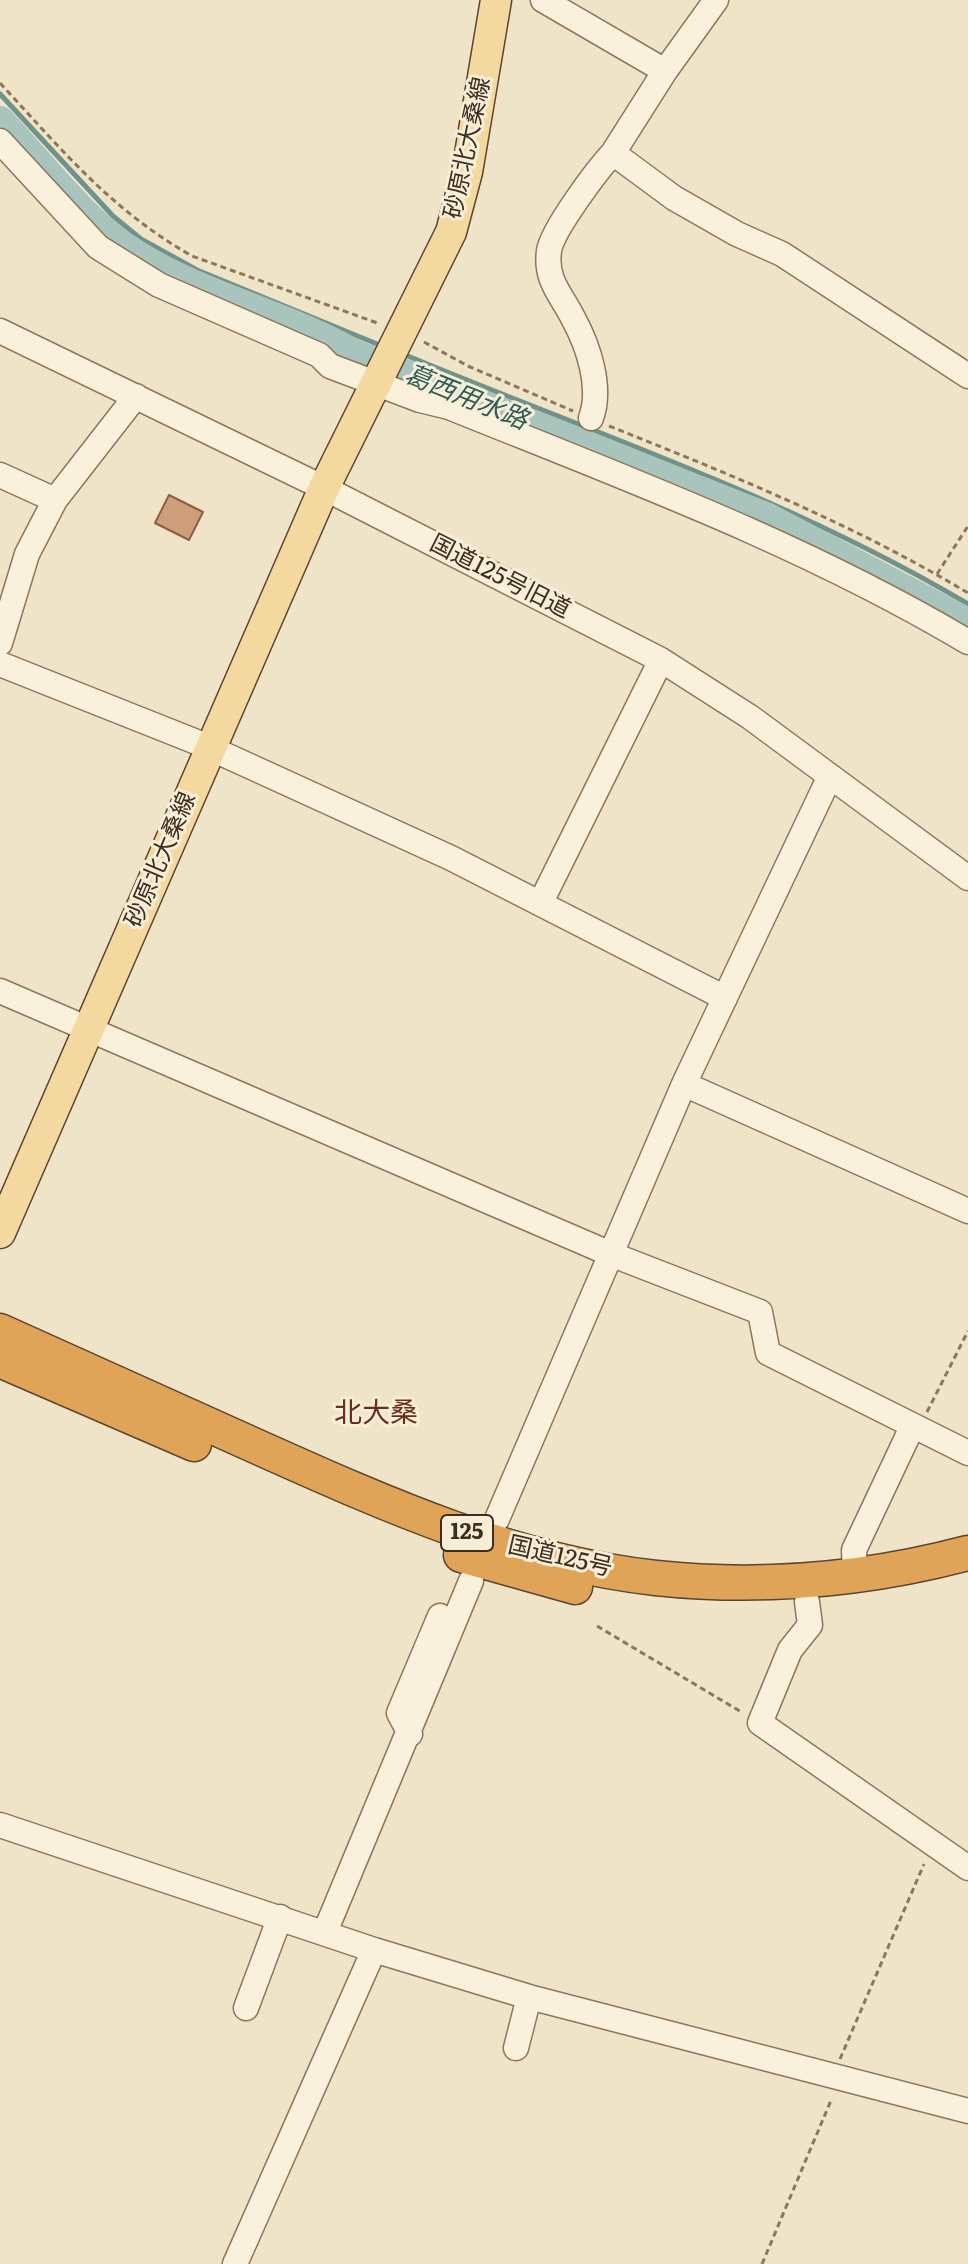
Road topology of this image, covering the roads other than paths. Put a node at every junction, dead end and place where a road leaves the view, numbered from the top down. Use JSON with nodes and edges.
{"nodes":[{"id":1,"x":496,"y":0,"type":"edge"},
{"id":2,"x":543,"y":0,"type":"edge"},
{"id":3,"x":716,"y":0,"type":"edge"},
{"id":4,"x":665,"y":71,"type":"junction"},
{"id":5,"x":0,"y":141,"type":"edge"},
{"id":6,"x":613,"y":153,"type":"junction"},
{"id":7,"x":0,"y":331,"type":"edge"},
{"id":8,"x":968,"y":376,"type":"edge"},
{"id":9,"x":375,"y":379,"type":"junction"},
{"id":10,"x":136,"y":396,"type":"junction"},
{"id":11,"x":591,"y":418,"type":"road end"},
{"id":12,"x":0,"y":475,"type":"edge"},
{"id":13,"x":324,"y":488,"type":"junction"},
{"id":14,"x":55,"y":500,"type":"junction"},
{"id":15,"x":968,"y":642,"type":"edge"},
{"id":16,"x":0,"y":643,"type":"edge"},
{"id":17,"x":661,"y":660,"type":"junction"},
{"id":18,"x":0,"y":664,"type":"edge"},
{"id":19,"x":209,"y":748,"type":"junction"},
{"id":20,"x":830,"y":776,"type":"junction"},
{"id":21,"x":968,"y":878,"type":"edge"},
{"id":22,"x":541,"y":902,"type":"junction"},
{"id":23,"x":0,"y":991,"type":"edge"},
{"id":24,"x":725,"y":998,"type":"junction"},
{"id":25,"x":89,"y":1029,"type":"junction"},
{"id":26,"x":684,"y":1084,"type":"junction"},
{"id":27,"x":968,"y":1211,"type":"edge"},
{"id":28,"x":0,"y":1233,"type":"edge"},
{"id":29,"x":613,"y":1255,"type":"junction"},
{"id":30,"x":0,"y":1331,"type":"edge"},
{"id":31,"x":0,"y":1360,"type":"edge"},
{"id":32,"x":915,"y":1428,"type":"junction"},
{"id":33,"x":968,"y":1453,"type":"edge"},
{"id":34,"x":477,"y":1548,"type":"junction"},
{"id":35,"x":968,"y":1553,"type":"edge"},
{"id":36,"x":855,"y":1576,"type":"junction"},
{"id":37,"x":968,"y":1576,"type":"edge"},
{"id":38,"x":807,"y":1602,"type":"junction"},
{"id":39,"x":0,"y":1825,"type":"edge"},
{"id":40,"x":968,"y":1868,"type":"edge"},
{"id":41,"x":280,"y":1917,"type":"junction"},
{"id":42,"x":325,"y":1932,"type":"junction"},
{"id":43,"x":374,"y":1950,"type":"junction"},
{"id":44,"x":529,"y":1997,"type":"junction"},
{"id":45,"x":246,"y":2008,"type":"dead end"},
{"id":46,"x":516,"y":2048,"type":"dead end"},
{"id":47,"x":968,"y":2111,"type":"edge"},
{"id":48,"x":235,"y":2264,"type":"edge"}],
"edges":[{"from":1,"to":9,"type":"main road","name":"砂原北大桑線"},
{"from":2,"to":4,"type":"street"},
{"from":3,"to":4,"type":"street"},
{"from":4,"to":6,"type":"street"},
{"from":5,"to":9,"type":"street"},
{"from":6,"to":8,"type":"street"},
{"from":6,"to":11,"type":"street"},
{"from":7,"to":10,"type":"street","name":"国道125号旧道"},
{"from":9,"to":13,"type":"main road","name":"砂原北大桑線"},
{"from":9,"to":15,"type":"street"},
{"from":10,"to":13,"type":"street","name":"国道125号旧道"},
{"from":10,"to":14,"type":"street"},
{"from":12,"to":14,"type":"street"},
{"from":13,"to":17,"type":"street","name":"国道125号旧道"},
{"from":13,"to":19,"type":"main road","name":"砂原北大桑線"},
{"from":14,"to":16,"type":"street"},
{"from":17,"to":20,"type":"street","name":"国道125号旧道"},
{"from":17,"to":22,"type":"street"},
{"from":18,"to":19,"type":"street"},
{"from":19,"to":22,"type":"street"},
{"from":19,"to":25,"type":"main road","name":"砂原北大桑線"},
{"from":20,"to":21,"type":"street","name":"国道125号旧道"},
{"from":20,"to":24,"type":"street"},
{"from":22,"to":24,"type":"street"},
{"from":23,"to":25,"type":"street"},
{"from":24,"to":26,"type":"street"},
{"from":25,"to":28,"type":"main road","name":"砂原北大桑線"},
{"from":25,"to":29,"type":"street"},
{"from":26,"to":27,"type":"street"},
{"from":26,"to":29,"type":"street"},
{"from":29,"to":32,"type":"street"},
{"from":29,"to":34,"type":"street"},
{"from":30,"to":34,"type":"highway","name":"国道125号","number":"125"},
{"from":31,"to":34,"type":"highway","name":"国道125号","number":"125"},
{"from":32,"to":33,"type":"street"},
{"from":32,"to":36,"type":"street"},
{"from":34,"to":36,"type":"highway","name":"国道125号","number":"125"},
{"from":34,"to":38,"type":"highway","name":"国道125号","number":"125"},
{"from":34,"to":42,"type":"street"},
{"from":35,"to":36,"type":"highway","name":"国道125号","number":"125"},
{"from":37,"to":38,"type":"highway","name":"国道125号","number":"125"},
{"from":38,"to":40,"type":"street"},
{"from":39,"to":41,"type":"street"},
{"from":41,"to":42,"type":"street"},
{"from":41,"to":45,"type":"street"},
{"from":42,"to":43,"type":"street"},
{"from":43,"to":44,"type":"street"},
{"from":43,"to":48,"type":"street"},
{"from":44,"to":46,"type":"street"},
{"from":44,"to":47,"type":"street"}]}
